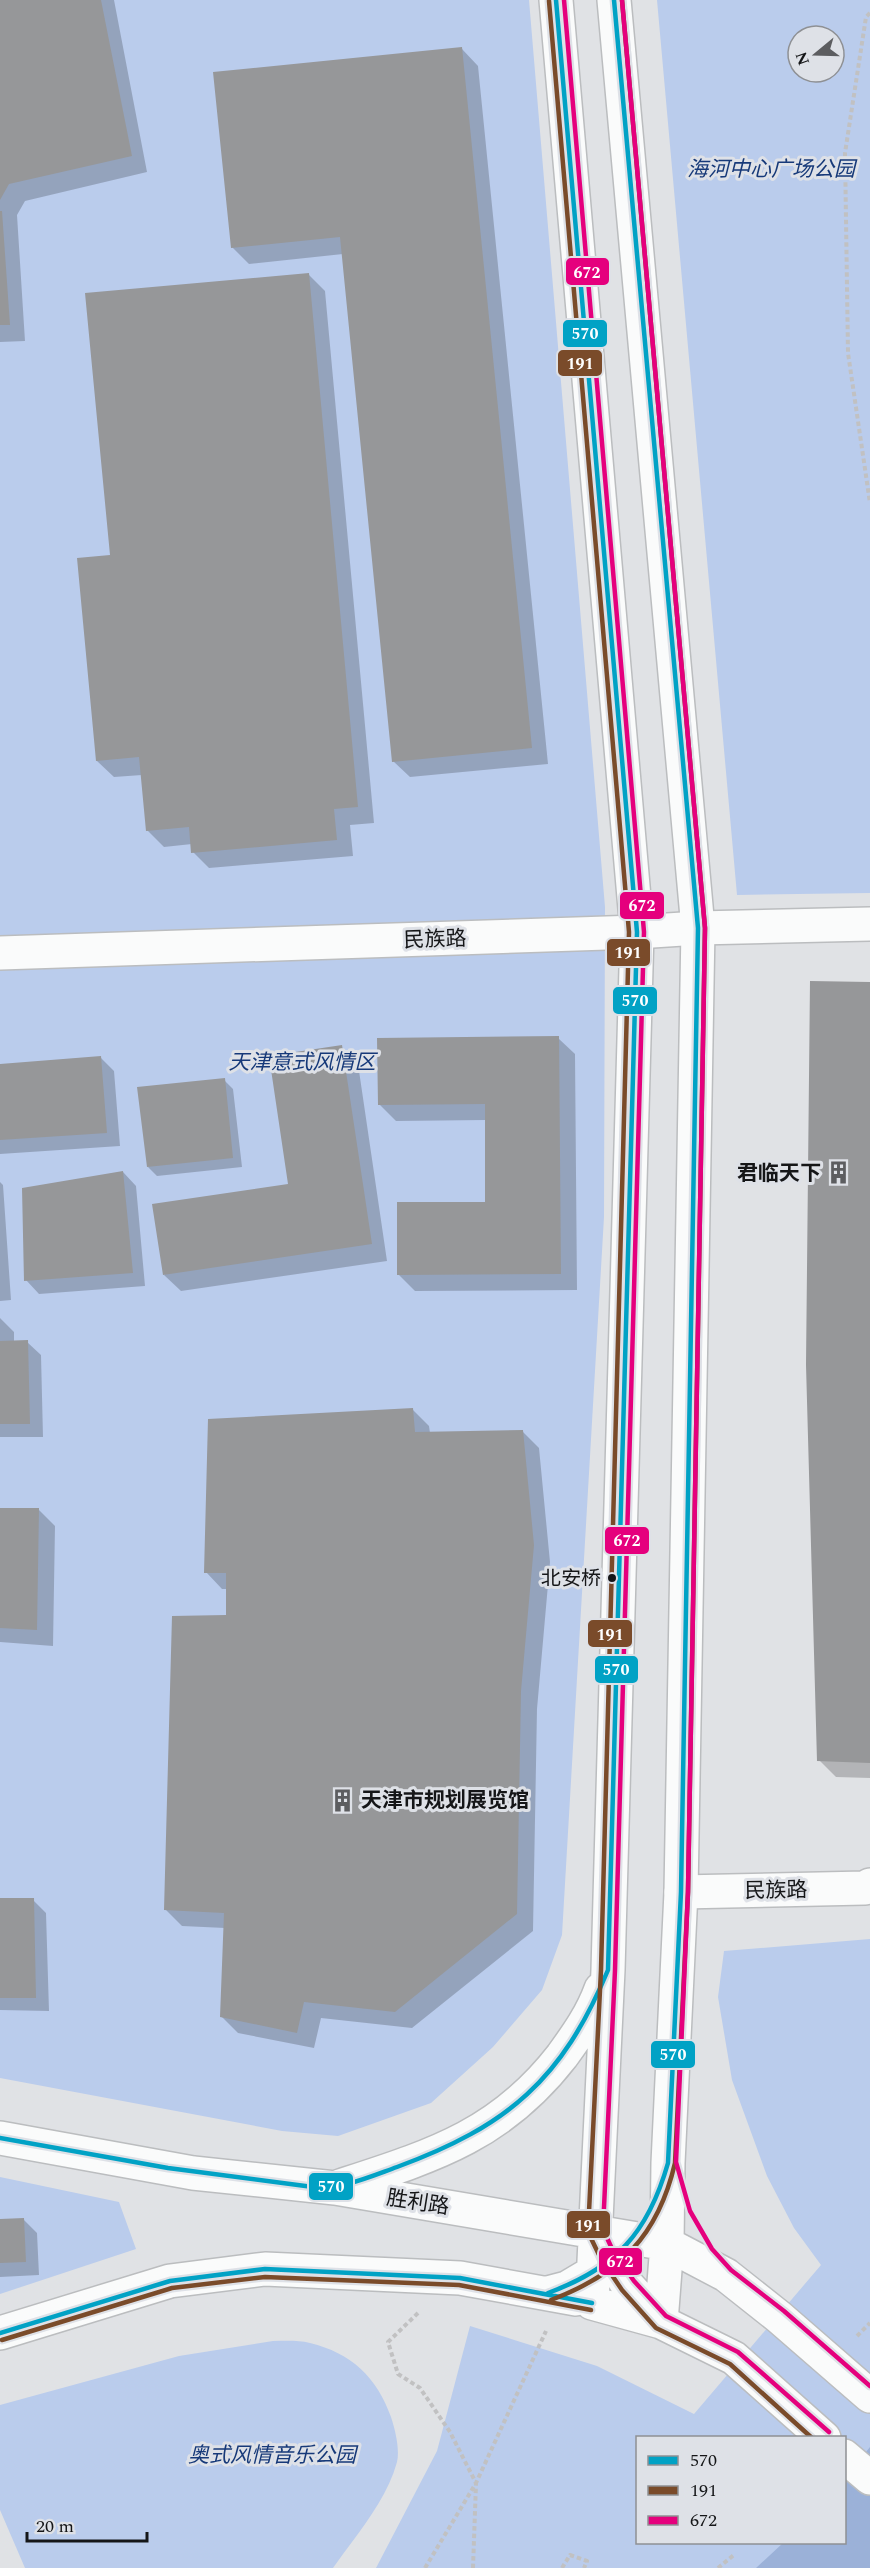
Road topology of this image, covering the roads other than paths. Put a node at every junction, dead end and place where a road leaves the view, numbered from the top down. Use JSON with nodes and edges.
{"nodes":[{"id":1,"x":556,"y":0,"type":"edge"},
{"id":2,"x":614,"y":0,"type":"edge"},
{"id":3,"x":870,"y":924,"type":"edge"},
{"id":4,"x":698,"y":928,"type":"junction"},
{"id":5,"x":637,"y":932,"type":"junction"},
{"id":6,"x":0,"y":953,"type":"edge"},
{"id":7,"x":870,"y":1885,"type":"edge"},
{"id":8,"x":681,"y":1892,"type":"junction"},
{"id":9,"x":608,"y":1970,"type":"junction"},
{"id":10,"x":0,"y":2138,"type":"edge"},
{"id":11,"x":668,"y":2163,"type":"junction"},
{"id":12,"x":335,"y":2188,"type":"junction"},
{"id":13,"x":595,"y":2231,"type":"junction"},
{"id":14,"x":667,"y":2244,"type":"junction"},
{"id":15,"x":726,"y":2275,"type":"junction"},
{"id":16,"x":590,"y":2278,"type":"junction"},
{"id":17,"x":660,"y":2322,"type":"junction"},
{"id":18,"x":0,"y":2332,"type":"edge"},
{"id":19,"x":870,"y":2396,"type":"edge"},
{"id":20,"x":822,"y":2436,"type":"edge"},
{"id":21,"x":846,"y":2458,"type":"edge"},
{"id":22,"x":870,"y":2478,"type":"edge"}],
"edges":[{"from":1,"to":5,"type":"main road"},
{"from":2,"to":4,"type":"main road"},
{"from":3,"to":4,"type":"main road","name":"民族路"},
{"from":4,"to":5,"type":"main road","name":"民族路"},
{"from":4,"to":8,"type":"main road"},
{"from":5,"to":6,"type":"main road","name":"民族路"},
{"from":5,"to":9,"type":"main road"},
{"from":7,"to":8,"type":"main road","name":"民族路"},
{"from":8,"to":11,"type":"main road"},
{"from":9,"to":12,"type":"main road"},
{"from":9,"to":13,"type":"main road"},
{"from":10,"to":12,"type":"main road","name":"胜利路"},
{"from":11,"to":14,"type":"main road"},
{"from":11,"to":15,"type":"main road"},
{"from":11,"to":16,"type":"main road"},
{"from":12,"to":13,"type":"main road","name":"胜利路"},
{"from":13,"to":16,"type":"main road"},
{"from":14,"to":15,"type":"main road"},
{"from":14,"to":16,"type":"main road"},
{"from":14,"to":17,"type":"main road"},
{"from":15,"to":19,"type":"main road"},
{"from":16,"to":17,"type":"main road"},
{"from":16,"to":17,"type":"main road"},
{"from":16,"to":18,"type":"main road"},
{"from":17,"to":20,"type":"main road"},
{"from":21,"to":22,"type":"main road"}]}
